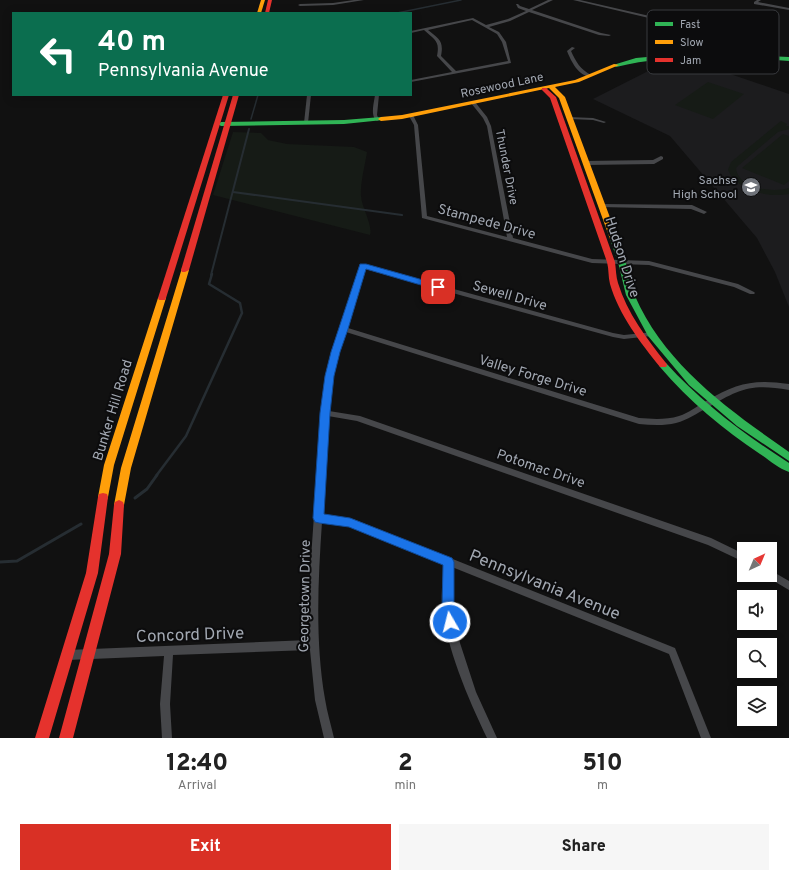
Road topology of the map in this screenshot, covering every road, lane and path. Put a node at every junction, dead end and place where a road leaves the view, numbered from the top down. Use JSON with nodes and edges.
{"nodes":[{"id":1,"x":263,"y":0,"type":"edge"},
{"id":2,"x":270,"y":0,"type":"edge"},
{"id":3,"x":362,"y":0,"type":"edge"},
{"id":4,"x":551,"y":0,"type":"edge"},
{"id":5,"x":575,"y":0,"type":"edge"},
{"id":6,"x":760,"y":0,"type":"edge"},
{"id":7,"x":301,"y":4,"type":"edge"},
{"id":8,"x":517,"y":5,"type":"dead end"},
{"id":9,"x":528,"y":10,"type":"junction"},
{"id":10,"x":789,"y":10,"type":"edge"},
{"id":11,"x":259,"y":12,"type":"edge"},
{"id":12,"x":267,"y":12,"type":"edge"},
{"id":13,"x":647,"y":17,"type":"edge"},
{"id":14,"x":487,"y":26,"type":"junction"},
{"id":15,"x":425,"y":29,"type":"junction"},
{"id":16,"x":412,"y":32,"type":"edge"},
{"id":17,"x":609,"y":35,"type":"dead end"},
{"id":18,"x":573,"y":48,"type":"dead end"},
{"id":19,"x":647,"y":58,"type":"edge"},
{"id":20,"x":779,"y":58,"type":"edge"},
{"id":21,"x":789,"y":59,"type":"edge"},
{"id":22,"x":456,"y":72,"type":"junction"},
{"id":23,"x":589,"y":76,"type":"junction"},
{"id":24,"x":412,"y":81,"type":"edge"},
{"id":25,"x":547,"y":88,"type":"junction"},
{"id":26,"x":226,"y":96,"type":"edge"},
{"id":27,"x":236,"y":96,"type":"edge"},
{"id":28,"x":310,"y":96,"type":"edge"},
{"id":29,"x":376,"y":96,"type":"edge"},
{"id":30,"x":473,"y":104,"type":"junction"},
{"id":31,"x":411,"y":116,"type":"junction"},
{"id":32,"x":570,"y":118,"type":"junction"},
{"id":33,"x":377,"y":120,"type":"junction"},
{"id":34,"x":604,"y":122,"type":"dead end"},
{"id":35,"x":306,"y":123,"type":"junction"},
{"id":36,"x":217,"y":124,"type":"junction"},
{"id":37,"x":227,"y":124,"type":"junction"},
{"id":38,"x":662,"y":158,"type":"dead end"},
{"id":39,"x":586,"y":163,"type":"junction"},
{"id":40,"x":602,"y":206,"type":"junction"},
{"id":41,"x":704,"y":212,"type":"dead end"},
{"id":42,"x":510,"y":240,"type":"junction"},
{"id":43,"x":611,"y":262,"type":"junction"},
{"id":44,"x":622,"y":262,"type":"junction"},
{"id":45,"x":363,"y":266,"type":"joint"},
{"id":46,"x":752,"y":292,"type":"dead end"},
{"id":47,"x":344,"y":329,"type":"junction"},
{"id":48,"x":651,"y":334,"type":"junction"},
{"id":49,"x":641,"y":336,"type":"junction"},
{"id":50,"x":789,"y":387,"type":"edge"},
{"id":51,"x":712,"y":400,"type":"junction"},
{"id":52,"x":704,"y":405,"type":"junction"},
{"id":53,"x":325,"y":413,"type":"junction"},
{"id":54,"x":789,"y":457,"type":"edge"},
{"id":55,"x":789,"y":468,"type":"edge"},
{"id":56,"x":319,"y":518,"type":"junction"},
{"id":57,"x":737,"y":555,"type":"edge"},
{"id":58,"x":448,"y":562,"type":"junction"},
{"id":59,"x":777,"y":578,"type":"edge"},
{"id":60,"x":789,"y":586,"type":"edge"},
{"id":61,"x":314,"y":645,"type":"junction"},
{"id":62,"x":169,"y":650,"type":"junction"},
{"id":63,"x":67,"y":655,"type":"junction"},
{"id":64,"x":89,"y":655,"type":"junction"},
{"id":65,"x":42,"y":738,"type":"edge"},
{"id":66,"x":66,"y":738,"type":"edge"},
{"id":67,"x":167,"y":738,"type":"edge"},
{"id":68,"x":330,"y":738,"type":"edge"},
{"id":69,"x":492,"y":738,"type":"edge"},
{"id":70,"x":706,"y":738,"type":"edge"}],
"edges":[{"from":1,"to":11,"type":"street"},
{"from":2,"to":12,"type":"street"},
{"from":3,"to":7,"type":"street"},
{"from":4,"to":9,"type":"street"},
{"from":5,"to":13,"type":"street"},
{"from":6,"to":10,"type":"street"},
{"from":8,"to":9,"type":"street"},
{"from":9,"to":14,"type":"street"},
{"from":9,"to":17,"type":"street"},
{"from":14,"to":15,"type":"street"},
{"from":14,"to":22,"type":"street"},
{"from":15,"to":16,"type":"street"},
{"from":15,"to":22,"type":"street"},
{"from":18,"to":23,"type":"street"},
{"from":19,"to":23,"type":"street","name":"Rosewood Lane"},
{"from":20,"to":21,"type":"street","name":"Rosewood Lane"},
{"from":22,"to":24,"type":"street"},
{"from":23,"to":25,"type":"street","name":"Rosewood Lane"},
{"from":25,"to":30,"type":"street","name":"Rosewood Lane"},
{"from":25,"to":32,"type":"street","name":"Hudson Drive"},
{"from":25,"to":43,"type":"street","name":"Hudson Drive"},
{"from":26,"to":36,"type":"street","name":"Bunker Hill Road"},
{"from":27,"to":37,"type":"street"},
{"from":28,"to":35,"type":"street"},
{"from":29,"to":33,"type":"street"},
{"from":30,"to":31,"type":"street","name":"Rosewood Lane"},
{"from":30,"to":42,"type":"street","name":"Thunder Drive"},
{"from":31,"to":33,"type":"street","name":"Rosewood Lane"},
{"from":31,"to":42,"type":"street","name":"Stampede Drive"},
{"from":32,"to":34,"type":"street"},
{"from":32,"to":39,"type":"street","name":"Hudson Drive"},
{"from":33,"to":35,"type":"street","name":"Rosewood Lane"},
{"from":35,"to":37,"type":"street","name":"Rosewood Lane"},
{"from":36,"to":37,"type":"street","name":"Rosewood Lane"},
{"from":36,"to":63,"type":"street","name":"Bunker Hill Road"},
{"from":37,"to":64,"type":"street"},
{"from":38,"to":39,"type":"street"},
{"from":39,"to":40,"type":"street","name":"Hudson Drive"},
{"from":40,"to":41,"type":"street"},
{"from":40,"to":44,"type":"street","name":"Hudson Drive"},
{"from":42,"to":43,"type":"street","name":"Stampede Drive"},
{"from":43,"to":44,"type":"street","name":"Stampede Drive"},
{"from":43,"to":49,"type":"street","name":"Hudson Drive"},
{"from":44,"to":46,"type":"street","name":"Stampede Drive"},
{"from":44,"to":48,"type":"street","name":"Hudson Drive"},
{"from":45,"to":47,"type":"street","name":"Georgetown Drive"},
{"from":45,"to":49,"type":"street","name":"Sewell Drive"},
{"from":47,"to":52,"type":"street","name":"Valley Forge Drive"},
{"from":47,"to":53,"type":"street","name":"Georgetown Drive"},
{"from":48,"to":49,"type":"street","name":"Sewell Drive"},
{"from":48,"to":51,"type":"street","name":"Hudson Drive"},
{"from":49,"to":52,"type":"street","name":"Hudson Drive"},
{"from":50,"to":51,"type":"street","name":"Valley Forge Drive"},
{"from":51,"to":52,"type":"street","name":"Valley Forge Drive"},
{"from":51,"to":54,"type":"street","name":"Hudson Drive"},
{"from":52,"to":55,"type":"street","name":"Hudson Drive"},
{"from":53,"to":56,"type":"street","name":"Georgetown Drive"},
{"from":53,"to":57,"type":"street","name":"Potomac Drive"},
{"from":56,"to":58,"type":"street","name":"Pennsylvania Avenue"},
{"from":56,"to":61,"type":"street","name":"Georgetown Drive"},
{"from":58,"to":69,"type":"street"},
{"from":58,"to":70,"type":"street","name":"Pennsylvania Avenue"},
{"from":59,"to":60,"type":"street"},
{"from":61,"to":62,"type":"street","name":"Concord Drive"},
{"from":61,"to":68,"type":"street","name":"Georgetown Drive"},
{"from":62,"to":64,"type":"street","name":"Concord Drive"},
{"from":62,"to":67,"type":"street"},
{"from":63,"to":64,"type":"street","name":"Concord Drive"},
{"from":63,"to":65,"type":"street","name":"Bunker Hill Road"},
{"from":64,"to":66,"type":"street"}]}
